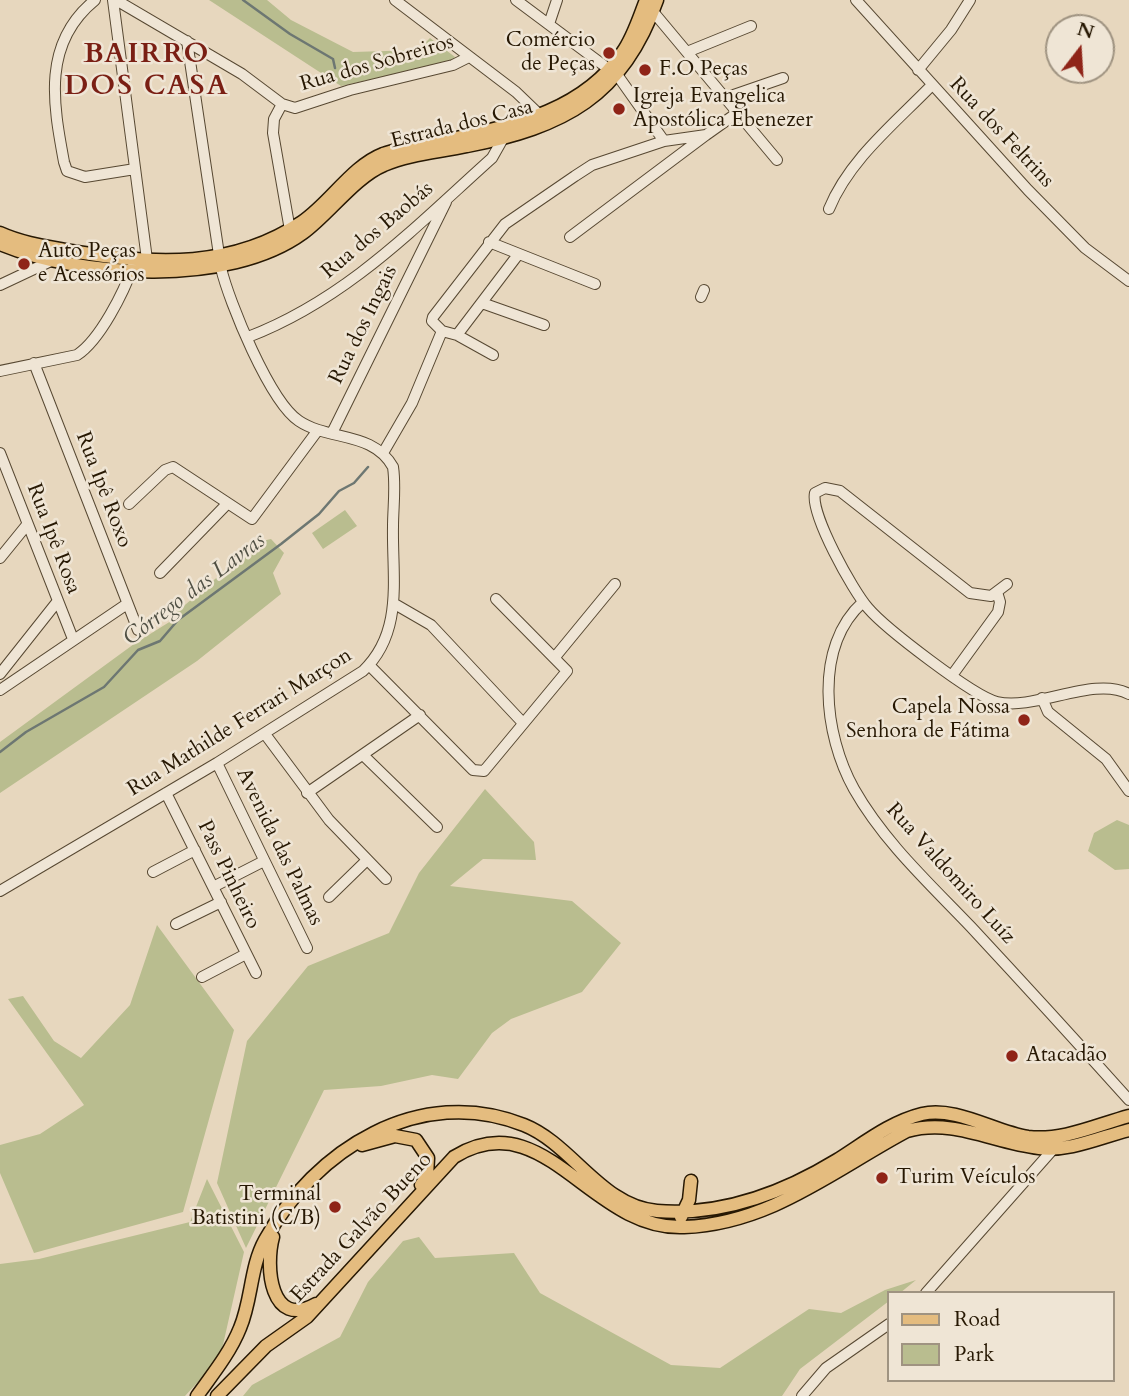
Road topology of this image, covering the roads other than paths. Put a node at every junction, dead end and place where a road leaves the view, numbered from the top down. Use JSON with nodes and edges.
{"nodes":[{"id":1,"x":94,"y":0,"type":"edge"},
{"id":2,"x":114,"y":0,"type":"edge"},
{"id":3,"x":395,"y":0,"type":"edge"},
{"id":4,"x":516,"y":0,"type":"edge"},
{"id":5,"x":557,"y":0,"type":"edge"},
{"id":6,"x":856,"y":0,"type":"edge"},
{"id":7,"x":970,"y":0,"type":"edge"},
{"id":8,"x":650,"y":3,"type":"edge"},
{"id":9,"x":86,"y":4,"type":"edge"},
{"id":10,"x":549,"y":24,"type":"junction"},
{"id":11,"x":751,"y":26,"type":"dead end"},
{"id":12,"x":187,"y":41,"type":"junction"},
{"id":13,"x":687,"y":52,"type":"junction"},
{"id":14,"x":469,"y":57,"type":"junction"},
{"id":15,"x":918,"y":70,"type":"junction"},
{"id":16,"x":613,"y":73,"type":"junction"},
{"id":17,"x":782,"y":78,"type":"dead end"},
{"id":18,"x":931,"y":86,"type":"junction"},
{"id":19,"x":725,"y":98,"type":"junction"},
{"id":20,"x":282,"y":104,"type":"junction"},
{"id":21,"x":737,"y":113,"type":"junction"},
{"id":22,"x":543,"y":120,"type":"junction"},
{"id":23,"x":505,"y":132,"type":"junction"},
{"id":24,"x":706,"y":135,"type":"junction"},
{"id":25,"x":664,"y":141,"type":"junction"},
{"id":26,"x":777,"y":160,"type":"dead end"},
{"id":27,"x":135,"y":169,"type":"junction"},
{"id":28,"x":447,"y":198,"type":"junction"},
{"id":29,"x":829,"y":209,"type":"dead end"},
{"id":30,"x":417,"y":224,"type":"junction"},
{"id":31,"x":0,"y":233,"type":"edge"},
{"id":32,"x":430,"y":234,"type":"junction"},
{"id":33,"x":291,"y":235,"type":"junction"},
{"id":34,"x":570,"y":237,"type":"dead end"},
{"id":35,"x":488,"y":242,"type":"junction"},
{"id":36,"x":0,"y":244,"type":"edge"},
{"id":37,"x":57,"y":254,"type":"junction"},
{"id":38,"x":517,"y":256,"type":"junction"},
{"id":39,"x":220,"y":263,"type":"junction"},
{"id":40,"x":141,"y":266,"type":"junction"},
{"id":41,"x":1129,"y":281,"type":"edge"},
{"id":42,"x":595,"y":284,"type":"dead end"},
{"id":43,"x":0,"y":285,"type":"edge"},
{"id":44,"x":482,"y":303,"type":"junction"},
{"id":45,"x":544,"y":325,"type":"dead end"},
{"id":46,"x":442,"y":331,"type":"junction"},
{"id":47,"x":457,"y":335,"type":"junction"},
{"id":48,"x":247,"y":337,"type":"junction"},
{"id":49,"x":493,"y":355,"type":"dead end"},
{"id":50,"x":34,"y":363,"type":"junction"},
{"id":51,"x":0,"y":370,"type":"edge"},
{"id":52,"x":318,"y":429,"type":"junction"},
{"id":53,"x":333,"y":431,"type":"junction"},
{"id":54,"x":0,"y":453,"type":"edge"},
{"id":55,"x":383,"y":453,"type":"junction"},
{"id":56,"x":130,"y":504,"type":"dead end"},
{"id":57,"x":226,"y":505,"type":"junction"},
{"id":58,"x":26,"y":526,"type":"junction"},
{"id":59,"x":0,"y":558,"type":"edge"},
{"id":60,"x":160,"y":573,"type":"dead end"},
{"id":61,"x":1007,"y":583,"type":"dead end"},
{"id":62,"x":615,"y":584,"type":"dead end"},
{"id":63,"x":997,"y":592,"type":"junction"},
{"id":64,"x":496,"y":599,"type":"dead end"},
{"id":65,"x":57,"y":602,"type":"junction"},
{"id":66,"x":863,"y":602,"type":"junction"},
{"id":67,"x":393,"y":603,"type":"junction"},
{"id":68,"x":127,"y":604,"type":"junction"},
{"id":69,"x":138,"y":630,"type":"dead end"},
{"id":70,"x":73,"y":639,"type":"junction"},
{"id":71,"x":555,"y":657,"type":"junction"},
{"id":72,"x":369,"y":665,"type":"junction"},
{"id":73,"x":0,"y":674,"type":"edge"},
{"id":74,"x":953,"y":674,"type":"junction"},
{"id":75,"x":0,"y":690,"type":"edge"},
{"id":76,"x":1129,"y":694,"type":"edge"},
{"id":77,"x":1042,"y":698,"type":"junction"},
{"id":78,"x":421,"y":715,"type":"junction"},
{"id":79,"x":523,"y":723,"type":"junction"},
{"id":80,"x":265,"y":734,"type":"junction"},
{"id":81,"x":363,"y":755,"type":"junction"},
{"id":82,"x":217,"y":763,"type":"junction"},
{"id":83,"x":1129,"y":791,"type":"edge"},
{"id":84,"x":166,"y":793,"type":"junction"},
{"id":85,"x":307,"y":793,"type":"junction"},
{"id":86,"x":437,"y":827,"type":"dead end"},
{"id":87,"x":195,"y":850,"type":"junction"},
{"id":88,"x":367,"y":860,"type":"junction"},
{"id":89,"x":264,"y":861,"type":"junction"},
{"id":90,"x":153,"y":872,"type":"dead end"},
{"id":91,"x":386,"y":879,"type":"dead end"},
{"id":92,"x":214,"y":887,"type":"junction"},
{"id":93,"x":0,"y":891,"type":"edge"},
{"id":94,"x":328,"y":897,"type":"dead end"},
{"id":95,"x":221,"y":902,"type":"junction"},
{"id":96,"x":176,"y":924,"type":"dead end"},
{"id":97,"x":307,"y":948,"type":"dead end"},
{"id":98,"x":246,"y":954,"type":"junction"},
{"id":99,"x":256,"y":973,"type":"dead end"},
{"id":100,"x":202,"y":977,"type":"dead end"},
{"id":101,"x":1129,"y":1100,"type":"edge"},
{"id":102,"x":1129,"y":1116,"type":"edge"},
{"id":103,"x":1129,"y":1129,"type":"edge"},
{"id":104,"x":1054,"y":1143,"type":"junction"},
{"id":105,"x":341,"y":1152,"type":"junction"},
{"id":106,"x":691,"y":1181,"type":"dead end"},
{"id":107,"x":589,"y":1189,"type":"junction"},
{"id":108,"x":686,"y":1211,"type":"junction"},
{"id":109,"x":277,"y":1219,"type":"junction"},
{"id":110,"x":381,"y":1236,"type":"junction"},
{"id":111,"x":928,"y":1291,"type":"edge"},
{"id":112,"x":332,"y":1292,"type":"junction"},
{"id":113,"x":888,"y":1325,"type":"edge"},
{"id":114,"x":197,"y":1396,"type":"edge"},
{"id":115,"x":217,"y":1396,"type":"edge"},
{"id":116,"x":802,"y":1396,"type":"edge"}],
"edges":[{"from":1,"to":9,"type":"street"},
{"from":2,"to":12,"type":"street","name":"Rua dos Sobreiros"},
{"from":2,"to":27,"type":"street"},
{"from":3,"to":14,"type":"street"},
{"from":4,"to":10,"type":"street"},
{"from":5,"to":10,"type":"street"},
{"from":6,"to":15,"type":"street","name":"Rua dos Feltrins"},
{"from":7,"to":15,"type":"street"},
{"from":8,"to":13,"type":"street"},
{"from":8,"to":16,"type":"main road","name":"Estrada dos Casa"},
{"from":9,"to":27,"type":"street"},
{"from":10,"to":16,"type":"street"},
{"from":11,"to":13,"type":"street"},
{"from":12,"to":20,"type":"street","name":"Rua dos Sobreiros"},
{"from":12,"to":39,"type":"street"},
{"from":13,"to":19,"type":"street"},
{"from":14,"to":20,"type":"street","name":"Rua dos Sobreiros"},
{"from":14,"to":22,"type":"street"},
{"from":15,"to":18,"type":"street","name":"Rua dos Feltrins"},
{"from":16,"to":22,"type":"main road","name":"Estrada dos Casa"},
{"from":16,"to":25,"type":"street"},
{"from":17,"to":19,"type":"street"},
{"from":18,"to":29,"type":"street"},
{"from":18,"to":41,"type":"street","name":"Rua dos Feltrins"},
{"from":19,"to":21,"type":"street"},
{"from":20,"to":33,"type":"street"},
{"from":21,"to":24,"type":"street"},
{"from":21,"to":26,"type":"street"},
{"from":22,"to":23,"type":"main road","name":"Estrada dos Casa"},
{"from":23,"to":28,"type":"street","name":"Rua dos Baobás"},
{"from":23,"to":33,"type":"main road","name":"Estrada dos Casa"},
{"from":24,"to":25,"type":"street"},
{"from":24,"to":34,"type":"street"},
{"from":25,"to":35,"type":"street"},
{"from":27,"to":40,"type":"street"},
{"from":28,"to":30,"type":"street","name":"Rua dos Baobás"},
{"from":28,"to":32,"type":"street","name":"Rua dos Ingais"},
{"from":30,"to":32,"type":"street"},
{"from":30,"to":48,"type":"street","name":"Rua dos Baobás"},
{"from":31,"to":37,"type":"main road","name":"Estrada dos Casa"},
{"from":32,"to":53,"type":"street","name":"Rua dos Ingais"},
{"from":33,"to":39,"type":"main road","name":"Estrada dos Casa"},
{"from":35,"to":38,"type":"street"},
{"from":35,"to":46,"type":"street"},
{"from":36,"to":37,"type":"main road","name":"Estrada dos Casa"},
{"from":37,"to":40,"type":"main road","name":"Estrada dos Casa"},
{"from":37,"to":43,"type":"street"},
{"from":38,"to":42,"type":"street"},
{"from":38,"to":44,"type":"street"},
{"from":39,"to":40,"type":"main road","name":"Estrada dos Casa"},
{"from":39,"to":48,"type":"street"},
{"from":40,"to":50,"type":"street"},
{"from":44,"to":45,"type":"street"},
{"from":44,"to":47,"type":"street"},
{"from":46,"to":47,"type":"street"},
{"from":46,"to":55,"type":"street"},
{"from":47,"to":49,"type":"street"},
{"from":48,"to":52,"type":"street"},
{"from":50,"to":51,"type":"street"},
{"from":50,"to":68,"type":"street","name":"Rua Ipê Roxo"},
{"from":52,"to":53,"type":"street"},
{"from":52,"to":57,"type":"street"},
{"from":53,"to":55,"type":"street"},
{"from":54,"to":58,"type":"street","name":"Rua Ipê Rosa"},
{"from":55,"to":67,"type":"street","name":"Rua Mathilde Ferrari Marçon"},
{"from":56,"to":57,"type":"street"},
{"from":57,"to":60,"type":"street"},
{"from":58,"to":59,"type":"street"},
{"from":58,"to":65,"type":"street","name":"Rua Ipê Rosa"},
{"from":61,"to":63,"type":"street"},
{"from":62,"to":71,"type":"street"},
{"from":63,"to":66,"type":"street"},
{"from":63,"to":74,"type":"street"},
{"from":64,"to":71,"type":"street"},
{"from":65,"to":70,"type":"street","name":"Rua Ipê Rosa"},
{"from":65,"to":73,"type":"street"},
{"from":66,"to":74,"type":"street"},
{"from":66,"to":101,"type":"street","name":"Rua Valdomiro Luíz"},
{"from":67,"to":72,"type":"street","name":"Rua Mathilde Ferrari Marçon"},
{"from":67,"to":79,"type":"street"},
{"from":68,"to":69,"type":"street","name":"Rua Ipê Roxo"},
{"from":68,"to":70,"type":"street"},
{"from":70,"to":75,"type":"street"},
{"from":71,"to":79,"type":"street"},
{"from":72,"to":78,"type":"street"},
{"from":72,"to":80,"type":"street","name":"Rua Mathilde Ferrari Marçon"},
{"from":74,"to":77,"type":"street"},
{"from":76,"to":77,"type":"street"},
{"from":77,"to":83,"type":"street"},
{"from":78,"to":79,"type":"street"},
{"from":78,"to":81,"type":"street"},
{"from":80,"to":82,"type":"street","name":"Rua Mathilde Ferrari Marçon"},
{"from":80,"to":85,"type":"street"},
{"from":81,"to":85,"type":"street"},
{"from":81,"to":86,"type":"street"},
{"from":82,"to":84,"type":"street","name":"Rua Mathilde Ferrari Marçon"},
{"from":82,"to":89,"type":"street","name":"Avenida das Palmas"},
{"from":84,"to":87,"type":"street","name":"Pass Pinheiro"},
{"from":84,"to":93,"type":"street","name":"Rua Mathilde Ferrari Marçon"},
{"from":85,"to":88,"type":"street"},
{"from":87,"to":90,"type":"street"},
{"from":87,"to":92,"type":"street","name":"Pass Pinheiro"},
{"from":88,"to":91,"type":"street"},
{"from":88,"to":94,"type":"street"},
{"from":89,"to":92,"type":"street"},
{"from":89,"to":97,"type":"street","name":"Avenida das Palmas"},
{"from":92,"to":95,"type":"street","name":"Pass Pinheiro"},
{"from":95,"to":96,"type":"street"},
{"from":95,"to":98,"type":"street","name":"Pass Pinheiro"},
{"from":98,"to":99,"type":"street","name":"Pass Pinheiro"},
{"from":98,"to":100,"type":"street"},
{"from":102,"to":104,"type":"main road"},
{"from":103,"to":104,"type":"main road"},
{"from":104,"to":107,"type":"main road","name":"Estrada Galvão Bueno"},
{"from":104,"to":108,"type":"main road","name":"Estrada Galvão Bueno"},
{"from":104,"to":111,"type":"street"},
{"from":105,"to":108,"type":"main road","name":"Estrada Galvão Bueno"},
{"from":105,"to":109,"type":"main road","name":"Estrada Galvão Bueno"},
{"from":105,"to":110,"type":"main road"},
{"from":106,"to":108,"type":"main road"},
{"from":107,"to":108,"type":"main road"},
{"from":107,"to":110,"type":"main road","name":"Estrada Galvão Bueno"},
{"from":109,"to":112,"type":"main road"},
{"from":109,"to":114,"type":"main road","name":"Estrada Galvão Bueno"},
{"from":110,"to":112,"type":"main road","name":"Estrada Galvão Bueno"},
{"from":112,"to":115,"type":"main road","name":"Estrada Galvão Bueno"},
{"from":113,"to":116,"type":"street"}]}
